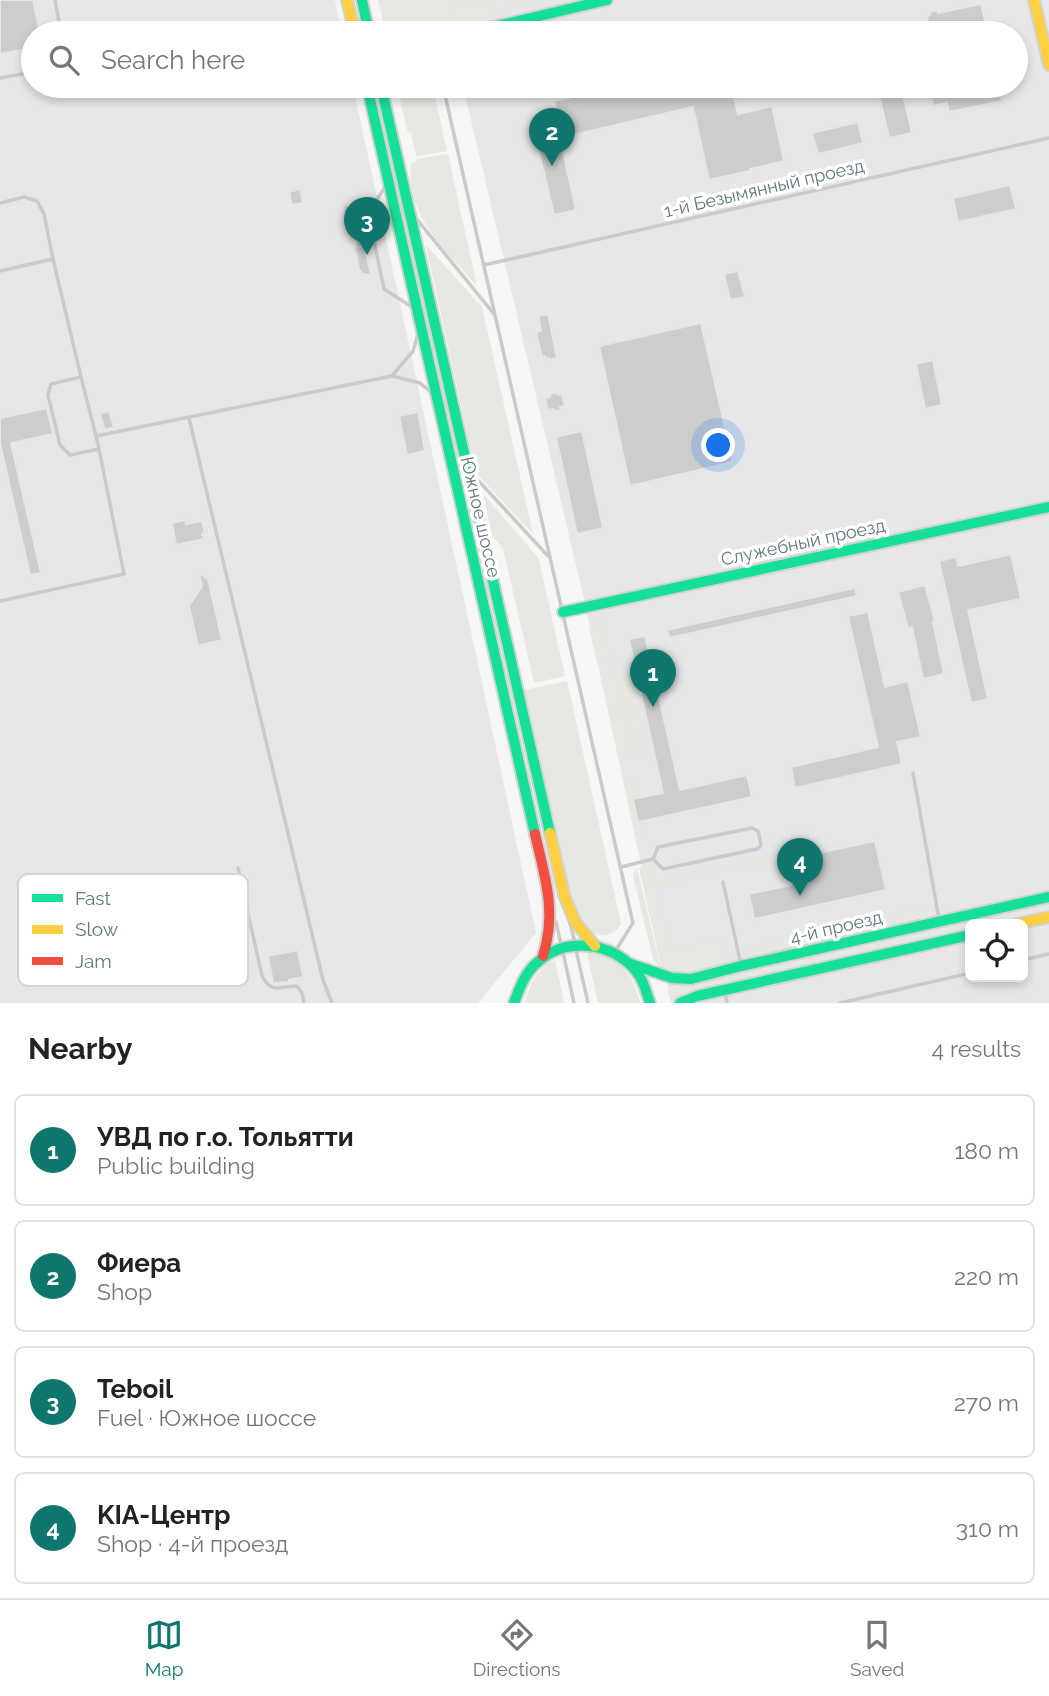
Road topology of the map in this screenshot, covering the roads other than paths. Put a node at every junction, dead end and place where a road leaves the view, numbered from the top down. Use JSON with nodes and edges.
{"nodes":[{"id":1,"x":55,"y":0,"type":"edge"},
{"id":2,"x":347,"y":0,"type":"edge"},
{"id":3,"x":362,"y":0,"type":"edge"},
{"id":4,"x":1034,"y":0,"type":"edge"},
{"id":5,"x":599,"y":1,"type":"edge"},
{"id":6,"x":59,"y":21,"type":"edge"},
{"id":7,"x":352,"y":21,"type":"edge"},
{"id":8,"x":366,"y":21,"type":"edge"},
{"id":9,"x":516,"y":21,"type":"edge"},
{"id":10,"x":1049,"y":65,"type":"edge"},
{"id":11,"x":21,"y":74,"type":"edge"},
{"id":12,"x":0,"y":78,"type":"edge"},
{"id":13,"x":370,"y":98,"type":"edge"},
{"id":14,"x":384,"y":98,"type":"edge"},
{"id":15,"x":446,"y":98,"type":"edge"},
{"id":16,"x":1049,"y":138,"type":"edge"},
{"id":17,"x":388,"y":182,"type":"junction"},
{"id":18,"x":0,"y":203,"type":"edge"},
{"id":19,"x":410,"y":210,"type":"junction"},
{"id":20,"x":53,"y":259,"type":"junction"},
{"id":21,"x":484,"y":265,"type":"junction"},
{"id":22,"x":0,"y":271,"type":"edge"},
{"id":23,"x":417,"y":310,"type":"junction"},
{"id":24,"x":496,"y":316,"type":"junction"},
{"id":25,"x":421,"y":326,"type":"junction"},
{"id":26,"x":392,"y":376,"type":"junction"},
{"id":27,"x":81,"y":377,"type":"junction"},
{"id":28,"x":436,"y":396,"type":"junction"},
{"id":29,"x":189,"y":418,"type":"junction"},
{"id":30,"x":96,"y":436,"type":"junction"},
{"id":31,"x":99,"y":449,"type":"junction"},
{"id":32,"x":467,"y":468,"type":"junction"},
{"id":33,"x":1049,"y":507,"type":"edge"},
{"id":34,"x":550,"y":557,"type":"junction"},
{"id":35,"x":0,"y":601,"type":"edge"},
{"id":36,"x":564,"y":612,"type":"junction"},
{"id":37,"x":913,"y":773,"type":"dead end"},
{"id":38,"x":653,"y":859,"type":"junction"},
{"id":39,"x":621,"y":867,"type":"junction"},
{"id":40,"x":237,"y":868,"type":"dead end"},
{"id":41,"x":238,"y":874,"type":"edge"},
{"id":42,"x":723,"y":882,"type":"dead end"},
{"id":43,"x":564,"y":895,"type":"junction"},
{"id":44,"x":549,"y":896,"type":"junction"},
{"id":45,"x":1049,"y":897,"type":"edge"},
{"id":46,"x":248,"y":916,"type":"edge"},
{"id":47,"x":1049,"y":917,"type":"edge"},
{"id":48,"x":940,"y":922,"type":"junction"},
{"id":49,"x":1028,"y":922,"type":"edge"},
{"id":50,"x":965,"y":936,"type":"edge"},
{"id":51,"x":575,"y":946,"type":"junction"},
{"id":52,"x":595,"y":946,"type":"junction"},
{"id":53,"x":562,"y":948,"type":"junction"},
{"id":54,"x":615,"y":952,"type":"junction"},
{"id":55,"x":1049,"y":954,"type":"edge"},
{"id":56,"x":543,"y":956,"type":"junction"},
{"id":57,"x":1028,"y":959,"type":"edge"},
{"id":58,"x":631,"y":964,"type":"junction"},
{"id":59,"x":741,"y":966,"type":"junction"},
{"id":60,"x":965,"y":973,"type":"edge"},
{"id":61,"x":725,"y":990,"type":"junction"},
{"id":62,"x":513,"y":1002,"type":"edge"},
{"id":63,"x":304,"y":1003,"type":"edge"},
{"id":64,"x":332,"y":1003,"type":"edge"},
{"id":65,"x":574,"y":1003,"type":"edge"},
{"id":66,"x":588,"y":1003,"type":"edge"},
{"id":67,"x":650,"y":1003,"type":"edge"},
{"id":68,"x":680,"y":1003,"type":"edge"},
{"id":69,"x":727,"y":1003,"type":"edge"},
{"id":70,"x":840,"y":1003,"type":"edge"}],
"edges":[{"from":1,"to":6,"type":"lane"},
{"from":2,"to":7,"type":"main road"},
{"from":3,"to":8,"type":"main road"},
{"from":4,"to":10,"type":"main road"},
{"from":5,"to":9,"type":"main road"},
{"from":11,"to":12,"type":"lane"},
{"from":13,"to":17,"type":"main road","name":"Южное шоссе"},
{"from":14,"to":19,"type":"main road","name":"Южное шоссе"},
{"from":15,"to":21,"type":"lane"},
{"from":16,"to":21,"type":"lane","name":"1-й Безымянный проезд"},
{"from":17,"to":23,"type":"main road","name":"Южное шоссе"},
{"from":17,"to":23,"type":"lane"},
{"from":18,"to":20,"type":"lane"},
{"from":19,"to":24,"type":"lane"},
{"from":19,"to":32,"type":"main road","name":"Южное шоссе"},
{"from":20,"to":22,"type":"lane"},
{"from":20,"to":27,"type":"lane"},
{"from":21,"to":24,"type":"lane"},
{"from":23,"to":25,"type":"main road","name":"Южное шоссе"},
{"from":24,"to":34,"type":"lane"},
{"from":25,"to":26,"type":"lane"},
{"from":25,"to":28,"type":"main road","name":"Южное шоссе"},
{"from":26,"to":28,"type":"lane"},
{"from":26,"to":29,"type":"lane"},
{"from":27,"to":30,"type":"lane"},
{"from":27,"to":31,"type":"lane"},
{"from":28,"to":44,"type":"main road","name":"Южное шоссе"},
{"from":29,"to":30,"type":"lane"},
{"from":29,"to":64,"type":"lane"},
{"from":30,"to":31,"type":"lane"},
{"from":31,"to":35,"type":"lane"},
{"from":32,"to":34,"type":"lane"},
{"from":32,"to":43,"type":"main road","name":"Южное шоссе"},
{"from":33,"to":36,"type":"main road","name":"Служебный проезд"},
{"from":34,"to":36,"type":"lane"},
{"from":36,"to":39,"type":"lane"},
{"from":37,"to":48,"type":"lane"},
{"from":38,"to":38,"type":"lane"},
{"from":38,"to":39,"type":"lane"},
{"from":39,"to":54,"type":"lane"},
{"from":40,"to":41,"type":"lane"},
{"from":42,"to":59,"type":"lane"},
{"from":43,"to":51,"type":"lane"},
{"from":43,"to":52,"type":"main road","name":"Южное шоссе"},
{"from":44,"to":53,"type":"lane"},
{"from":44,"to":56,"type":"main road","name":"Южное шоссе"},
{"from":45,"to":48,"type":"main road","name":"4-й проезд"},
{"from":46,"to":63,"type":"lane"},
{"from":47,"to":49,"type":"main road"},
{"from":48,"to":59,"type":"main road","name":"4-й проезд"},
{"from":50,"to":61,"type":"main road","name":"4-й проезд"},
{"from":51,"to":52,"type":"main road"},
{"from":51,"to":53,"type":"main road"},
{"from":51,"to":66,"type":"lane"},
{"from":52,"to":54,"type":"main road"},
{"from":53,"to":56,"type":"main road"},
{"from":53,"to":65,"type":"lane"},
{"from":54,"to":58,"type":"main road"},
{"from":55,"to":57,"type":"lane"},
{"from":56,"to":62,"type":"main road"},
{"from":58,"to":59,"type":"main road","name":"4-й проезд"},
{"from":58,"to":67,"type":"main road"},
{"from":60,"to":70,"type":"lane"},
{"from":61,"to":68,"type":"main road","name":"4-й проезд"},
{"from":61,"to":69,"type":"lane"}]}
